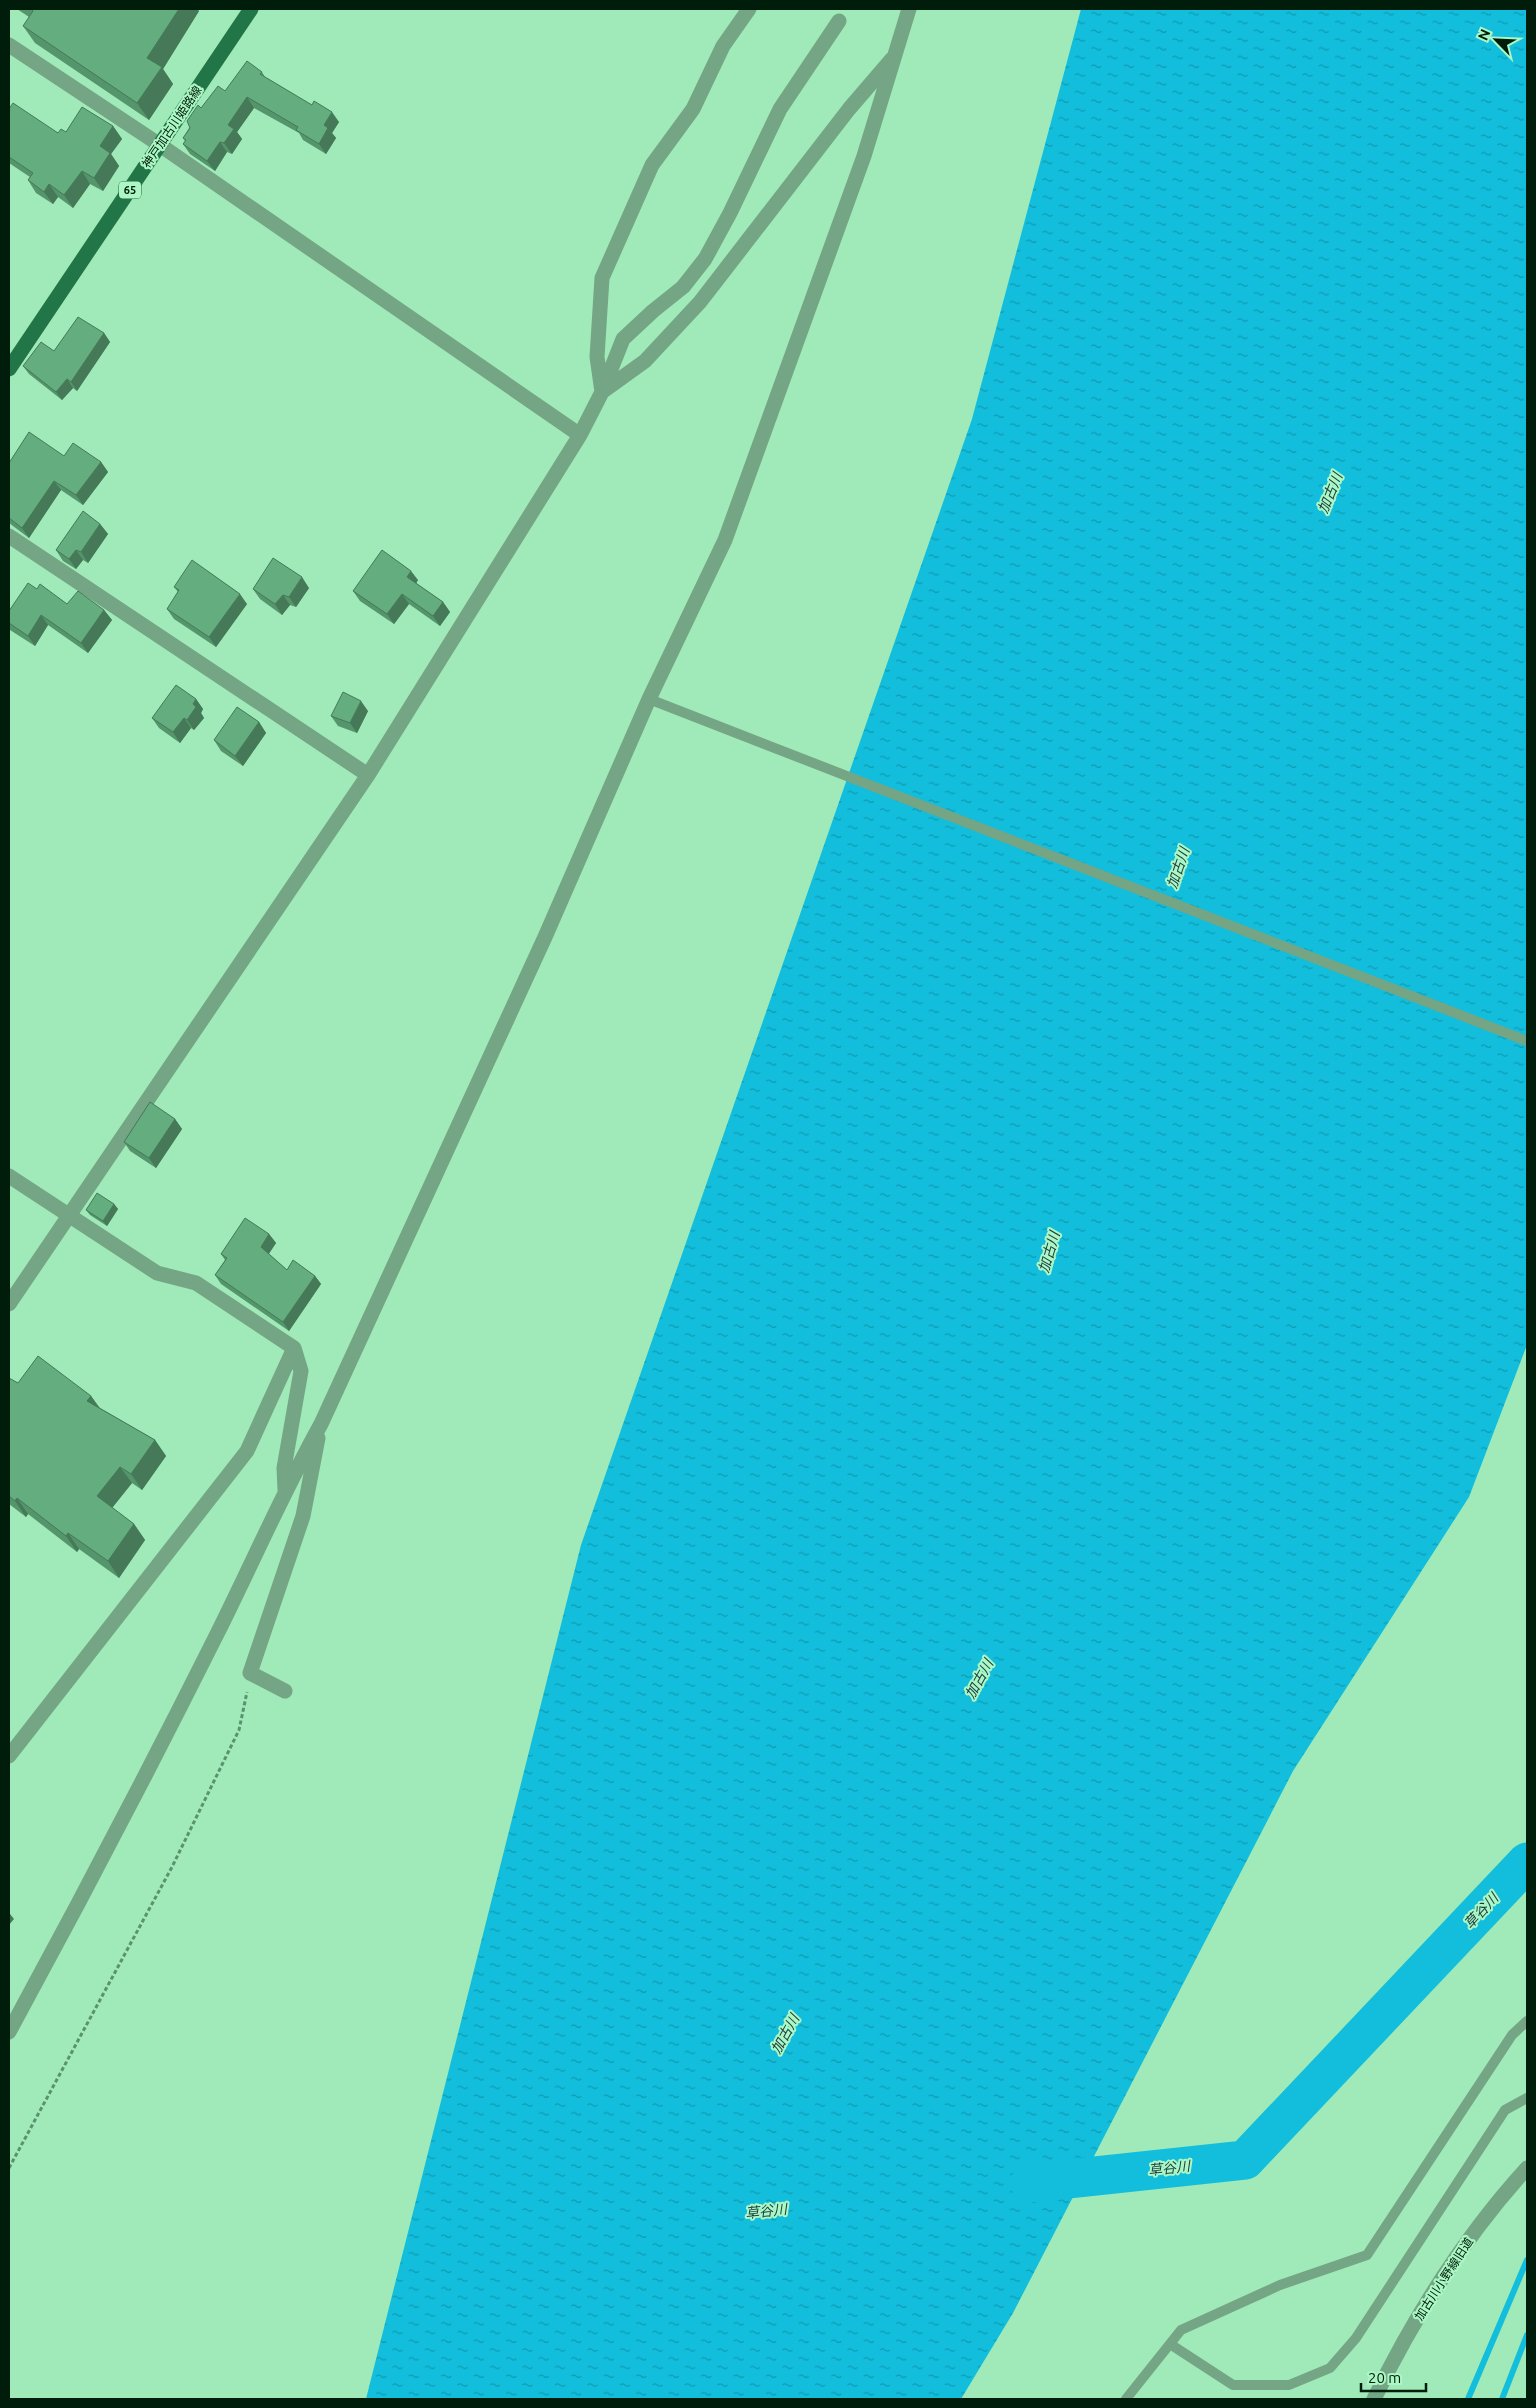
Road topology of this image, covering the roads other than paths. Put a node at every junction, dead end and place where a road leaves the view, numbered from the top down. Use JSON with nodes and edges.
{"nodes":[{"id":1,"x":251,"y":9,"type":"edge"},
{"id":2,"x":749,"y":9,"type":"edge"},
{"id":3,"x":910,"y":9,"type":"edge"},
{"id":4,"x":839,"y":21,"type":"dead end"},
{"id":5,"x":9,"y":46,"type":"edge"},
{"id":6,"x":896,"y":54,"type":"junction"},
{"id":7,"x":160,"y":145,"type":"junction"},
{"id":8,"x":9,"y":369,"type":"edge"},
{"id":9,"x":602,"y":392,"type":"junction"},
{"id":10,"x":580,"y":436,"type":"junction"},
{"id":11,"x":9,"y":536,"type":"edge"},
{"id":12,"x":649,"y":699,"type":"junction"},
{"id":13,"x":368,"y":775,"type":"junction"},
{"id":14,"x":1527,"y":1041,"type":"edge"},
{"id":15,"x":9,"y":1176,"type":"edge"},
{"id":16,"x":67,"y":1215,"type":"junction"},
{"id":17,"x":9,"y":1304,"type":"edge"},
{"id":18,"x":294,"y":1348,"type":"junction"},
{"id":19,"x":321,"y":1424,"type":"junction"},
{"id":20,"x":285,"y":1494,"type":"junction"},
{"id":21,"x":285,"y":1691,"type":"dead end"},
{"id":22,"x":9,"y":1756,"type":"edge"},
{"id":23,"x":1527,"y":2021,"type":"edge"},
{"id":24,"x":9,"y":2032,"type":"edge"},
{"id":25,"x":1527,"y":2098,"type":"edge"},
{"id":26,"x":1527,"y":2168,"type":"edge"},
{"id":27,"x":1170,"y":2344,"type":"junction"},
{"id":28,"x":1126,"y":2399,"type":"edge"},
{"id":29,"x":1374,"y":2399,"type":"edge"}],
"edges":[{"from":1,"to":7,"type":"main road","name":"神戸加古川姫路線","number":"65"},
{"from":2,"to":9,"type":"street"},
{"from":3,"to":6,"type":"street"},
{"from":4,"to":9,"type":"street"},
{"from":5,"to":7,"type":"street"},
{"from":6,"to":9,"type":"street"},
{"from":6,"to":12,"type":"street"},
{"from":7,"to":8,"type":"main road","name":"神戸加古川姫路線","number":"65"},
{"from":7,"to":10,"type":"street"},
{"from":9,"to":10,"type":"street"},
{"from":10,"to":13,"type":"street"},
{"from":11,"to":13,"type":"street"},
{"from":12,"to":14,"type":"lane"},
{"from":12,"to":19,"type":"street"},
{"from":13,"to":16,"type":"street"},
{"from":15,"to":16,"type":"street"},
{"from":16,"to":17,"type":"street"},
{"from":16,"to":18,"type":"street"},
{"from":18,"to":20,"type":"street"},
{"from":18,"to":22,"type":"street"},
{"from":19,"to":20,"type":"street"},
{"from":19,"to":21,"type":"street"},
{"from":20,"to":24,"type":"street"},
{"from":23,"to":27,"type":"lane"},
{"from":25,"to":27,"type":"lane"},
{"from":26,"to":29,"type":"street","name":"加古川小野線旧道"},
{"from":27,"to":28,"type":"lane"}]}
